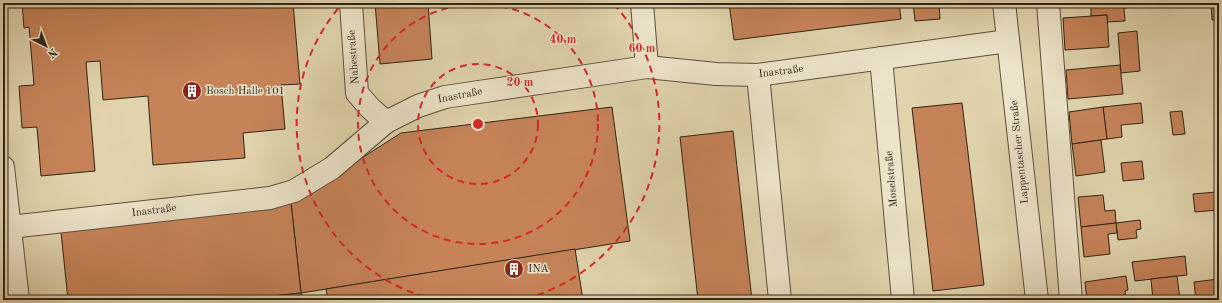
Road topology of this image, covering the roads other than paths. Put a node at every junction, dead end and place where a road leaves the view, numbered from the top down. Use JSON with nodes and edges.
{"nodes":[{"id":1,"x":351,"y":3,"type":"edge"},
{"id":2,"x":642,"y":3,"type":"edge"},
{"id":3,"x":1004,"y":3,"type":"edge"},
{"id":4,"x":1048,"y":3,"type":"edge"},
{"id":5,"x":1008,"y":41,"type":"junction"},
{"id":6,"x":881,"y":58,"type":"junction"},
{"id":7,"x":647,"y":67,"type":"junction"},
{"id":8,"x":758,"y":75,"type":"junction"},
{"id":9,"x":386,"y":122,"type":"junction"},
{"id":10,"x":3,"y":167,"type":"edge"},
{"id":11,"x":10,"y":228,"type":"junction"},
{"id":12,"x":18,"y":300,"type":"edge"},
{"id":13,"x":780,"y":300,"type":"edge"},
{"id":14,"x":903,"y":300,"type":"edge"},
{"id":15,"x":1037,"y":300,"type":"edge"},
{"id":16,"x":1071,"y":300,"type":"edge"}],
"edges":[{"from":1,"to":9,"type":"street","name":"Nahestraße"},
{"from":2,"to":7,"type":"street"},
{"from":3,"to":5,"type":"street","name":"Lappentascher Straße"},
{"from":4,"to":16,"type":"street"},
{"from":5,"to":6,"type":"street","name":"Inastraße"},
{"from":5,"to":15,"type":"street","name":"Lappentascher Straße"},
{"from":6,"to":8,"type":"street","name":"Inastraße"},
{"from":6,"to":14,"type":"street","name":"Moselstraße"},
{"from":7,"to":8,"type":"street","name":"Inastraße"},
{"from":7,"to":9,"type":"street","name":"Inastraße"},
{"from":8,"to":13,"type":"street"},
{"from":9,"to":11,"type":"street","name":"Inastraße"},
{"from":10,"to":11,"type":"street"},
{"from":11,"to":12,"type":"street"}]}
